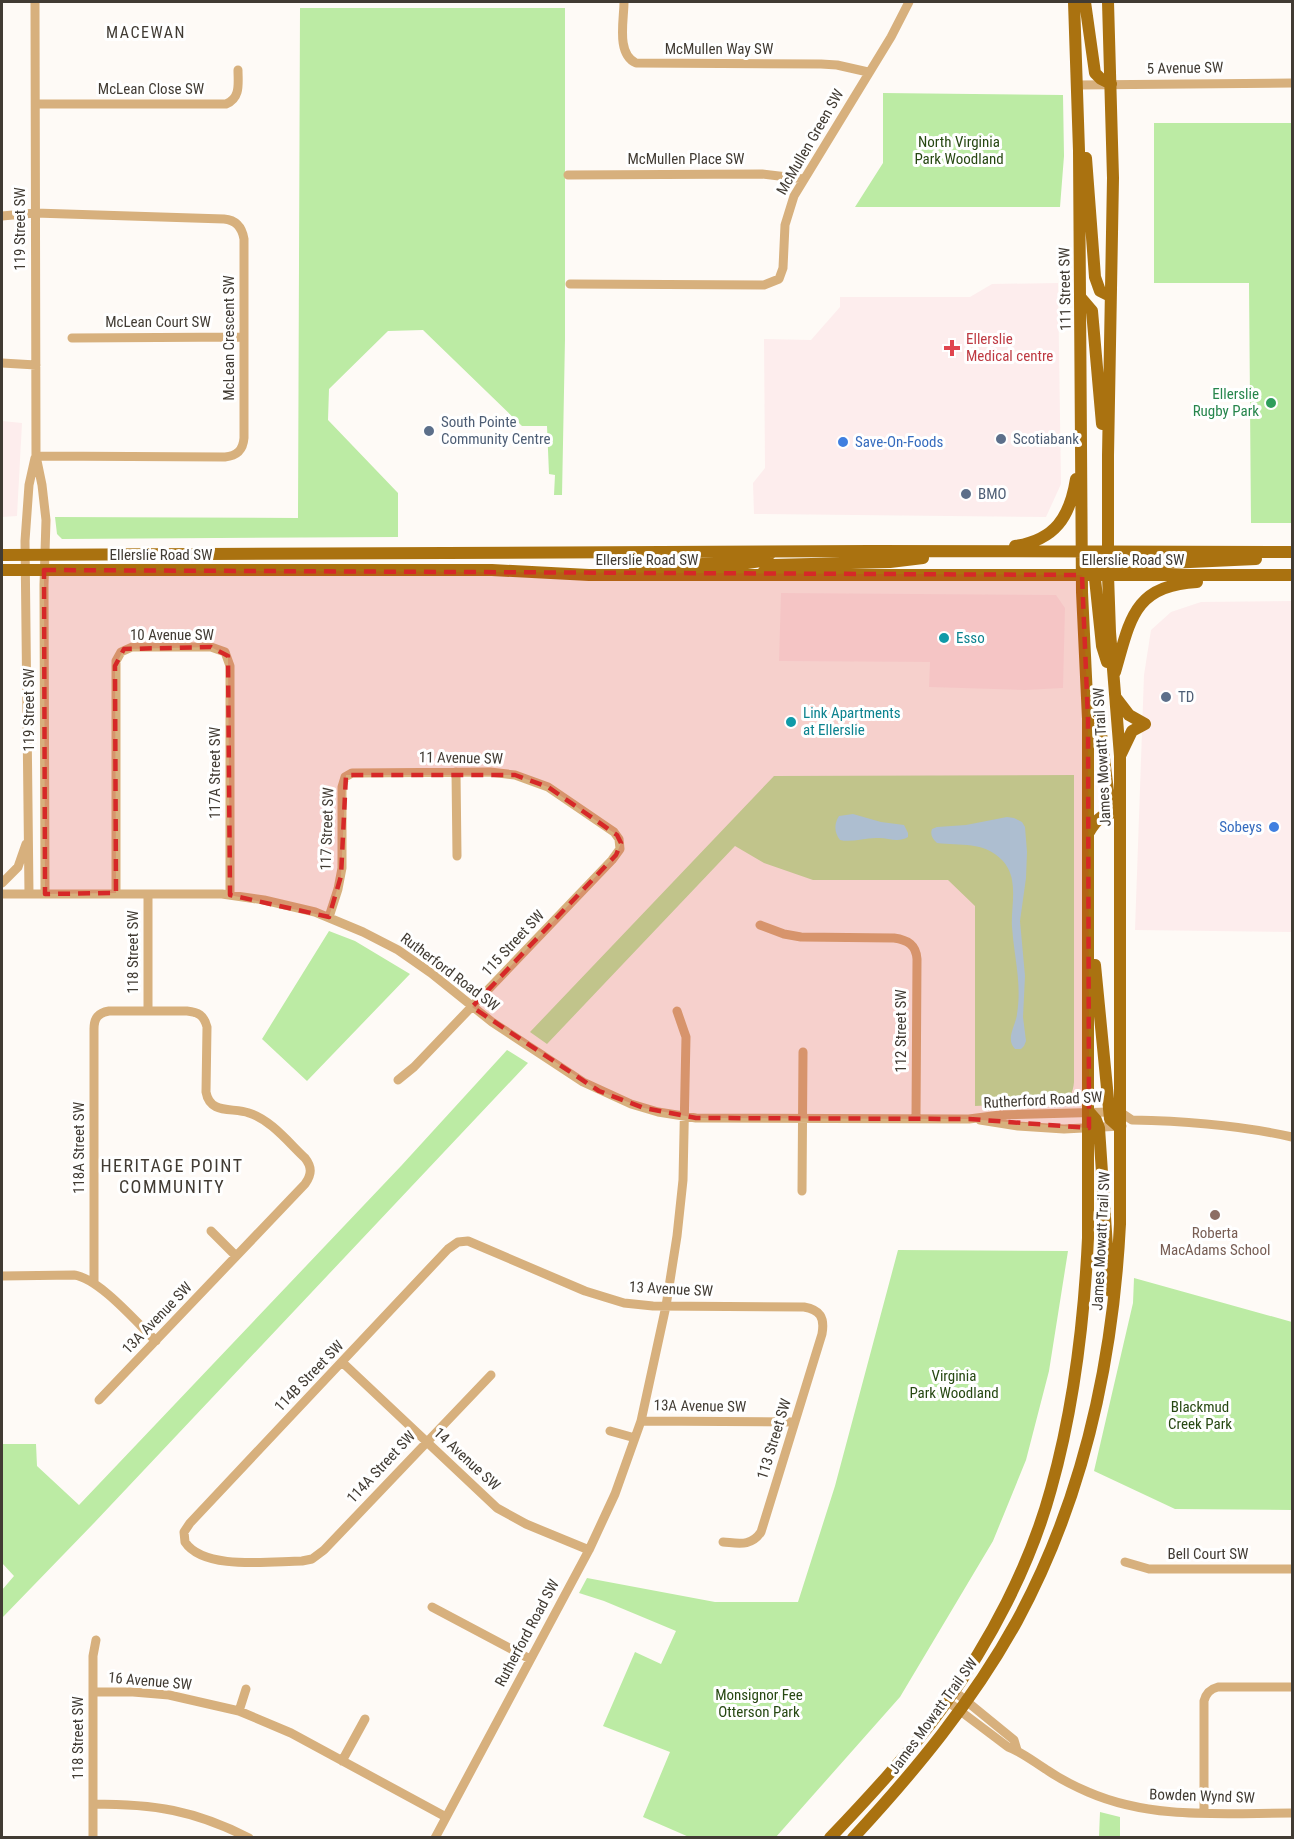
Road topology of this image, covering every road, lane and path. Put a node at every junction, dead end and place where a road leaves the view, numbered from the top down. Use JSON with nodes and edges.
{"nodes":[{"id":1,"x":35,"y":2,"type":"edge"},
{"id":2,"x":624,"y":2,"type":"edge"},
{"id":3,"x":909,"y":2,"type":"edge"},
{"id":4,"x":1074,"y":2,"type":"edge"},
{"id":5,"x":1085,"y":2,"type":"edge"},
{"id":6,"x":1100,"y":2,"type":"edge"},
{"id":7,"x":1108,"y":2,"type":"edge"},
{"id":8,"x":1110,"y":52,"type":"junction"},
{"id":9,"x":238,"y":70,"type":"dead end"},
{"id":10,"x":868,"y":72,"type":"junction"},
{"id":11,"x":1293,"y":83,"type":"edge"},
{"id":12,"x":1111,"y":84,"type":"junction"},
{"id":13,"x":1077,"y":85,"type":"junction"},
{"id":14,"x":36,"y":105,"type":"junction"},
{"id":15,"x":1078,"y":131,"type":"junction"},
{"id":16,"x":568,"y":175,"type":"dead end"},
{"id":17,"x":804,"y":179,"type":"junction"},
{"id":18,"x":35,"y":213,"type":"junction"},
{"id":19,"x":2,"y":216,"type":"edge"},
{"id":20,"x":570,"y":284,"type":"dead end"},
{"id":21,"x":1110,"y":296,"type":"junction"},
{"id":22,"x":1080,"y":297,"type":"junction"},
{"id":23,"x":244,"y":337,"type":"junction"},
{"id":24,"x":72,"y":338,"type":"dead end"},
{"id":25,"x":2,"y":363,"type":"edge"},
{"id":26,"x":36,"y":365,"type":"junction"},
{"id":27,"x":1082,"y":448,"type":"junction"},
{"id":28,"x":1108,"y":455,"type":"junction"},
{"id":29,"x":36,"y":456,"type":"junction"},
{"id":30,"x":1109,"y":522,"type":"junction"},
{"id":31,"x":950,"y":551,"type":"junction"},
{"id":32,"x":976,"y":551,"type":"junction"},
{"id":33,"x":772,"y":552,"type":"junction"},
{"id":34,"x":1082,"y":552,"type":"junction"},
{"id":35,"x":1109,"y":552,"type":"junction"},
{"id":36,"x":1293,"y":552,"type":"edge"},
{"id":37,"x":2,"y":555,"type":"edge"},
{"id":38,"x":25,"y":555,"type":"junction"},
{"id":39,"x":44,"y":555,"type":"junction"},
{"id":40,"x":1293,"y":567,"type":"edge"},
{"id":41,"x":2,"y":570,"type":"edge"},
{"id":42,"x":25,"y":570,"type":"junction"},
{"id":43,"x":44,"y":570,"type":"junction"},
{"id":44,"x":1108,"y":570,"type":"junction"},
{"id":45,"x":1095,"y":572,"type":"junction"},
{"id":46,"x":589,"y":574,"type":"junction"},
{"id":47,"x":1230,"y":574,"type":"junction"},
{"id":48,"x":1247,"y":574,"type":"junction"},
{"id":49,"x":760,"y":575,"type":"junction"},
{"id":50,"x":1082,"y":575,"type":"junction"},
{"id":51,"x":1293,"y":575,"type":"edge"},
{"id":52,"x":225,"y":652,"type":"joint"},
{"id":53,"x":1086,"y":673,"type":"junction"},
{"id":54,"x":1113,"y":679,"type":"junction"},
{"id":55,"x":1115,"y":697,"type":"junction"},
{"id":56,"x":1120,"y":756,"type":"junction"},
{"id":57,"x":456,"y":772,"type":"junction"},
{"id":58,"x":345,"y":777,"type":"joint"},
{"id":59,"x":1120,"y":811,"type":"junction"},
{"id":60,"x":1089,"y":832,"type":"junction"},
{"id":61,"x":28,"y":836,"type":"junction"},
{"id":62,"x":620,"y":849,"type":"joint"},
{"id":63,"x":457,"y":856,"type":"dead end"},
{"id":64,"x":2,"y":883,"type":"edge"},
{"id":65,"x":2,"y":894,"type":"edge"},
{"id":66,"x":29,"y":894,"type":"junction"},
{"id":67,"x":45,"y":894,"type":"junction"},
{"id":68,"x":116,"y":894,"type":"junction"},
{"id":69,"x":148,"y":894,"type":"junction"},
{"id":70,"x":230,"y":895,"type":"junction"},
{"id":71,"x":329,"y":917,"type":"junction"},
{"id":72,"x":760,"y":925,"type":"dead end"},
{"id":73,"x":1088,"y":938,"type":"junction"},
{"id":74,"x":472,"y":1007,"type":"junction"},
{"id":75,"x":148,"y":1010,"type":"junction"},
{"id":76,"x":677,"y":1011,"type":"dead end"},
{"id":77,"x":803,"y":1052,"type":"dead end"},
{"id":78,"x":398,"y":1080,"type":"dead end"},
{"id":79,"x":1089,"y":1112,"type":"junction"},
{"id":80,"x":1115,"y":1112,"type":"junction"},
{"id":81,"x":685,"y":1117,"type":"junction"},
{"id":82,"x":802,"y":1118,"type":"junction"},
{"id":83,"x":916,"y":1119,"type":"junction"},
{"id":84,"x":969,"y":1119,"type":"junction"},
{"id":85,"x":1131,"y":1120,"type":"junction"},
{"id":86,"x":1119,"y":1127,"type":"junction"},
{"id":87,"x":1094,"y":1128,"type":"junction"},
{"id":88,"x":1293,"y":1137,"type":"edge"},
{"id":89,"x":802,"y":1191,"type":"dead end"},
{"id":90,"x":211,"y":1232,"type":"dead end"},
{"id":91,"x":458,"y":1242,"type":"joint"},
{"id":92,"x":237,"y":1256,"type":"junction"},
{"id":93,"x":2,"y":1276,"type":"edge"},
{"id":94,"x":94,"y":1282,"type":"junction"},
{"id":95,"x":666,"y":1306,"type":"junction"},
{"id":96,"x":821,"y":1314,"type":"joint"},
{"id":97,"x":1112,"y":1316,"type":"junction"},
{"id":98,"x":156,"y":1341,"type":"junction"},
{"id":99,"x":343,"y":1363,"type":"junction"},
{"id":100,"x":490,"y":1375,"type":"dead end"},
{"id":101,"x":99,"y":1400,"type":"dead end"},
{"id":102,"x":641,"y":1420,"type":"junction"},
{"id":103,"x":794,"y":1422,"type":"junction"},
{"id":104,"x":610,"y":1431,"type":"dead end"},
{"id":105,"x":635,"y":1438,"type":"junction"},
{"id":106,"x":426,"y":1441,"type":"junction"},
{"id":107,"x":723,"y":1542,"type":"dead end"},
{"id":108,"x":589,"y":1550,"type":"junction"},
{"id":109,"x":319,"y":1554,"type":"joint"},
{"id":110,"x":1125,"y":1562,"type":"dead end"},
{"id":111,"x":1293,"y":1569,"type":"edge"},
{"id":112,"x":432,"y":1607,"type":"dead end"},
{"id":113,"x":96,"y":1640,"type":"dead end"},
{"id":114,"x":530,"y":1659,"type":"junction"},
{"id":115,"x":1293,"y":1687,"type":"edge"},
{"id":116,"x":246,"y":1689,"type":"dead end"},
{"id":117,"x":93,"y":1692,"type":"junction"},
{"id":118,"x":950,"y":1696,"type":"junction"},
{"id":119,"x":963,"y":1706,"type":"junction"},
{"id":120,"x":239,"y":1711,"type":"junction"},
{"id":121,"x":365,"y":1719,"type":"dead end"},
{"id":122,"x":342,"y":1761,"type":"junction"},
{"id":123,"x":93,"y":1804,"type":"junction"},
{"id":124,"x":1204,"y":1812,"type":"junction"},
{"id":125,"x":1293,"y":1813,"type":"edge"},
{"id":126,"x":446,"y":1817,"type":"junction"},
{"id":127,"x":93,"y":1838,"type":"edge"},
{"id":128,"x":249,"y":1838,"type":"edge"},
{"id":129,"x":435,"y":1838,"type":"edge"},
{"id":130,"x":830,"y":1838,"type":"edge"},
{"id":131,"x":853,"y":1838,"type":"edge"}],
"edges":[{"from":1,"to":14,"type":"street","name":"119 Street SW"},
{"from":2,"to":10,"type":"street","name":"McMullen Way SW"},
{"from":3,"to":10,"type":"street","name":"McMullen Green SW"},
{"from":4,"to":13,"type":"main road","name":"111 Street SW"},
{"from":5,"to":12,"type":"main road"},
{"from":6,"to":8,"type":"main road"},
{"from":7,"to":8,"type":"main road"},
{"from":8,"to":12,"type":"main road"},
{"from":9,"to":14,"type":"street","name":"McLean Close SW"},
{"from":10,"to":17,"type":"street","name":"McMullen Green SW"},
{"from":11,"to":12,"type":"street","name":"5 Avenue SW"},
{"from":12,"to":13,"type":"street","name":"5 Avenue SW"},
{"from":12,"to":21,"type":"main road"},
{"from":13,"to":15,"type":"main road","name":"111 Street SW"},
{"from":14,"to":18,"type":"street","name":"119 Street SW"},
{"from":15,"to":21,"type":"main road"},
{"from":15,"to":22,"type":"main road","name":"111 Street SW"},
{"from":16,"to":17,"type":"street","name":"McMullen Place SW"},
{"from":17,"to":20,"type":"street","name":"McMullen Green SW"},
{"from":18,"to":19,"type":"street"},
{"from":18,"to":23,"type":"street","name":"McLean Crescent SW"},
{"from":18,"to":26,"type":"street","name":"119 Street SW"},
{"from":21,"to":28,"type":"main road"},
{"from":22,"to":27,"type":"main road","name":"111 Street SW"},
{"from":22,"to":28,"type":"main road"},
{"from":23,"to":24,"type":"street","name":"McLean Court SW"},
{"from":23,"to":29,"type":"street","name":"McLean Crescent SW"},
{"from":25,"to":26,"type":"street"},
{"from":26,"to":29,"type":"street","name":"119 Street SW"},
{"from":27,"to":32,"type":"main road"},
{"from":27,"to":34,"type":"main road","name":"111 Street SW"},
{"from":28,"to":30,"type":"main road"},
{"from":29,"to":38,"type":"street","name":"119 Street SW"},
{"from":29,"to":39,"type":"street","name":"119 Street SW"},
{"from":30,"to":35,"type":"main road"},
{"from":30,"to":36,"type":"main road"},
{"from":31,"to":32,"type":"main road","name":"Ellerslie Road SW"},
{"from":31,"to":33,"type":"main road","name":"Ellerslie Road SW"},
{"from":31,"to":49,"type":"main road"},
{"from":32,"to":34,"type":"main road","name":"Ellerslie Road SW"},
{"from":33,"to":39,"type":"main road","name":"Ellerslie Road SW"},
{"from":33,"to":46,"type":"main road"},
{"from":34,"to":35,"type":"main road","name":"Ellerslie Road SW"},
{"from":34,"to":45,"type":"main road"},
{"from":34,"to":50,"type":"main road","name":"111 Street SW"},
{"from":35,"to":36,"type":"main road","name":"Ellerslie Road SW"},
{"from":35,"to":44,"type":"main road"},
{"from":36,"to":44,"type":"main road"},
{"from":37,"to":38,"type":"main road","name":"Ellerslie Road SW"},
{"from":38,"to":39,"type":"main road","name":"Ellerslie Road SW"},
{"from":38,"to":42,"type":"street","name":"119 Street SW"},
{"from":39,"to":43,"type":"street","name":"119 Street SW"},
{"from":40,"to":48,"type":"main road"},
{"from":41,"to":42,"type":"main road","name":"Ellerslie Road SW"},
{"from":42,"to":43,"type":"main road","name":"Ellerslie Road SW"},
{"from":42,"to":61,"type":"street","name":"119 Street SW"},
{"from":43,"to":46,"type":"main road","name":"Ellerslie Road SW"},
{"from":43,"to":67,"type":"street","name":"119 Street SW"},
{"from":44,"to":45,"type":"main road","name":"Ellerslie Road SW"},
{"from":44,"to":47,"type":"main road","name":"Ellerslie Road SW"},
{"from":44,"to":54,"type":"main road","name":"James Mowatt Trail SW"},
{"from":45,"to":50,"type":"main road","name":"Ellerslie Road SW"},
{"from":45,"to":54,"type":"main road"},
{"from":46,"to":49,"type":"main road","name":"Ellerslie Road SW"},
{"from":47,"to":48,"type":"main road","name":"Ellerslie Road SW"},
{"from":47,"to":54,"type":"main road"},
{"from":48,"to":51,"type":"main road","name":"Ellerslie Road SW"},
{"from":49,"to":50,"type":"main road","name":"Ellerslie Road SW"},
{"from":50,"to":53,"type":"main road","name":"James Mowatt Trail SW"},
{"from":52,"to":68,"type":"street","name":"10 Avenue SW"},
{"from":52,"to":70,"type":"street","name":"117A Street SW"},
{"from":53,"to":59,"type":"main road"},
{"from":53,"to":60,"type":"main road","name":"James Mowatt Trail SW"},
{"from":54,"to":55,"type":"main road","name":"James Mowatt Trail SW"},
{"from":55,"to":56,"type":"main road","name":"James Mowatt Trail SW"},
{"from":55,"to":56,"type":"main road"},
{"from":56,"to":59,"type":"main road","name":"James Mowatt Trail SW"},
{"from":57,"to":58,"type":"street","name":"11 Avenue SW"},
{"from":57,"to":62,"type":"street","name":"11 Avenue SW"},
{"from":57,"to":63,"type":"street"},
{"from":58,"to":71,"type":"street","name":"117 Street SW"},
{"from":59,"to":60,"type":"main road"},
{"from":59,"to":80,"type":"main road","name":"James Mowatt Trail SW"},
{"from":60,"to":73,"type":"main road","name":"James Mowatt Trail SW"},
{"from":61,"to":64,"type":"street"},
{"from":61,"to":66,"type":"street","name":"119 Street SW"},
{"from":62,"to":74,"type":"street","name":"115 Street SW"},
{"from":65,"to":66,"type":"street","name":"Rutherford Road SW"},
{"from":66,"to":67,"type":"street","name":"Rutherford Road SW"},
{"from":67,"to":68,"type":"street","name":"Rutherford Road SW"},
{"from":68,"to":69,"type":"street","name":"Rutherford Road SW"},
{"from":69,"to":70,"type":"street","name":"Rutherford Road SW"},
{"from":69,"to":75,"type":"street","name":"118 Street SW"},
{"from":70,"to":71,"type":"street","name":"Rutherford Road SW"},
{"from":71,"to":74,"type":"street","name":"Rutherford Road SW"},
{"from":72,"to":83,"type":"street","name":"112 Street SW"},
{"from":73,"to":79,"type":"main road","name":"James Mowatt Trail SW"},
{"from":73,"to":80,"type":"main road"},
{"from":74,"to":78,"type":"street","name":"115 Street SW"},
{"from":74,"to":81,"type":"street","name":"Rutherford Road SW"},
{"from":75,"to":92,"type":"street","name":"13A Avenue SW"},
{"from":75,"to":94,"type":"street","name":"118A Street SW"},
{"from":76,"to":81,"type":"street"},
{"from":77,"to":82,"type":"street"},
{"from":79,"to":80,"type":"street","name":"Rutherford Road SW"},
{"from":79,"to":84,"type":"street","name":"Rutherford Road SW"},
{"from":79,"to":87,"type":"main road"},
{"from":80,"to":85,"type":"street","name":"Rutherford Road SW"},
{"from":80,"to":86,"type":"main road","name":"James Mowatt Trail SW"},
{"from":81,"to":82,"type":"street","name":"Rutherford Road SW"},
{"from":81,"to":95,"type":"street","name":"Rutherford Road SW"},
{"from":82,"to":83,"type":"street","name":"Rutherford Road SW"},
{"from":82,"to":89,"type":"street"},
{"from":83,"to":84,"type":"street","name":"Rutherford Road SW"},
{"from":84,"to":87,"type":"street","name":"Rutherford Road SW"},
{"from":85,"to":86,"type":"street","name":"Rutherford Road SW"},
{"from":85,"to":88,"type":"street"},
{"from":86,"to":87,"type":"street","name":"Rutherford Road SW"},
{"from":86,"to":97,"type":"main road","name":"James Mowatt Trail SW"},
{"from":87,"to":97,"type":"main road"},
{"from":87,"to":118,"type":"main road","name":"James Mowatt Trail SW"},
{"from":90,"to":92,"type":"street"},
{"from":91,"to":95,"type":"street","name":"13 Avenue SW"},
{"from":91,"to":99,"type":"street","name":"114B Street SW"},
{"from":92,"to":98,"type":"street","name":"13A Avenue SW"},
{"from":93,"to":94,"type":"street"},
{"from":94,"to":98,"type":"street"},
{"from":95,"to":96,"type":"street","name":"13 Avenue SW"},
{"from":95,"to":102,"type":"street","name":"Rutherford Road SW"},
{"from":96,"to":103,"type":"street","name":"113 Street SW"},
{"from":97,"to":119,"type":"main road","name":"James Mowatt Trail SW"},
{"from":98,"to":101,"type":"street","name":"13A Avenue SW"},
{"from":99,"to":106,"type":"street","name":"14 Avenue SW"},
{"from":99,"to":109,"type":"street","name":"114B Street SW"},
{"from":100,"to":106,"type":"street","name":"114A Street SW"},
{"from":102,"to":103,"type":"street","name":"13A Avenue SW"},
{"from":102,"to":105,"type":"street","name":"Rutherford Road SW"},
{"from":103,"to":107,"type":"street","name":"113 Street SW"},
{"from":104,"to":105,"type":"street"},
{"from":105,"to":108,"type":"street","name":"Rutherford Road SW"},
{"from":106,"to":108,"type":"street","name":"14 Avenue SW"},
{"from":106,"to":109,"type":"street","name":"114A Street SW"},
{"from":108,"to":114,"type":"street","name":"Rutherford Road SW"},
{"from":110,"to":111,"type":"street","name":"Bell Court SW"},
{"from":112,"to":114,"type":"street"},
{"from":113,"to":117,"type":"street","name":"118 Street SW"},
{"from":114,"to":126,"type":"street","name":"Rutherford Road SW"},
{"from":115,"to":124,"type":"street"},
{"from":116,"to":120,"type":"street"},
{"from":117,"to":120,"type":"street","name":"16 Avenue SW"},
{"from":117,"to":123,"type":"street","name":"118 Street SW"},
{"from":118,"to":119,"type":"street","name":"Bowden Wynd SW"},
{"from":118,"to":130,"type":"main road","name":"James Mowatt Trail SW"},
{"from":119,"to":124,"type":"street","name":"Bowden Wynd SW"},
{"from":119,"to":131,"type":"main road","name":"James Mowatt Trail SW"},
{"from":120,"to":122,"type":"street","name":"16 Avenue SW"},
{"from":121,"to":122,"type":"street"},
{"from":122,"to":126,"type":"street","name":"16 Avenue SW"},
{"from":123,"to":127,"type":"street","name":"118 Street SW"},
{"from":123,"to":128,"type":"street"},
{"from":124,"to":125,"type":"street","name":"Bowden Wynd SW"},
{"from":126,"to":129,"type":"street","name":"Rutherford Road SW"}]}
